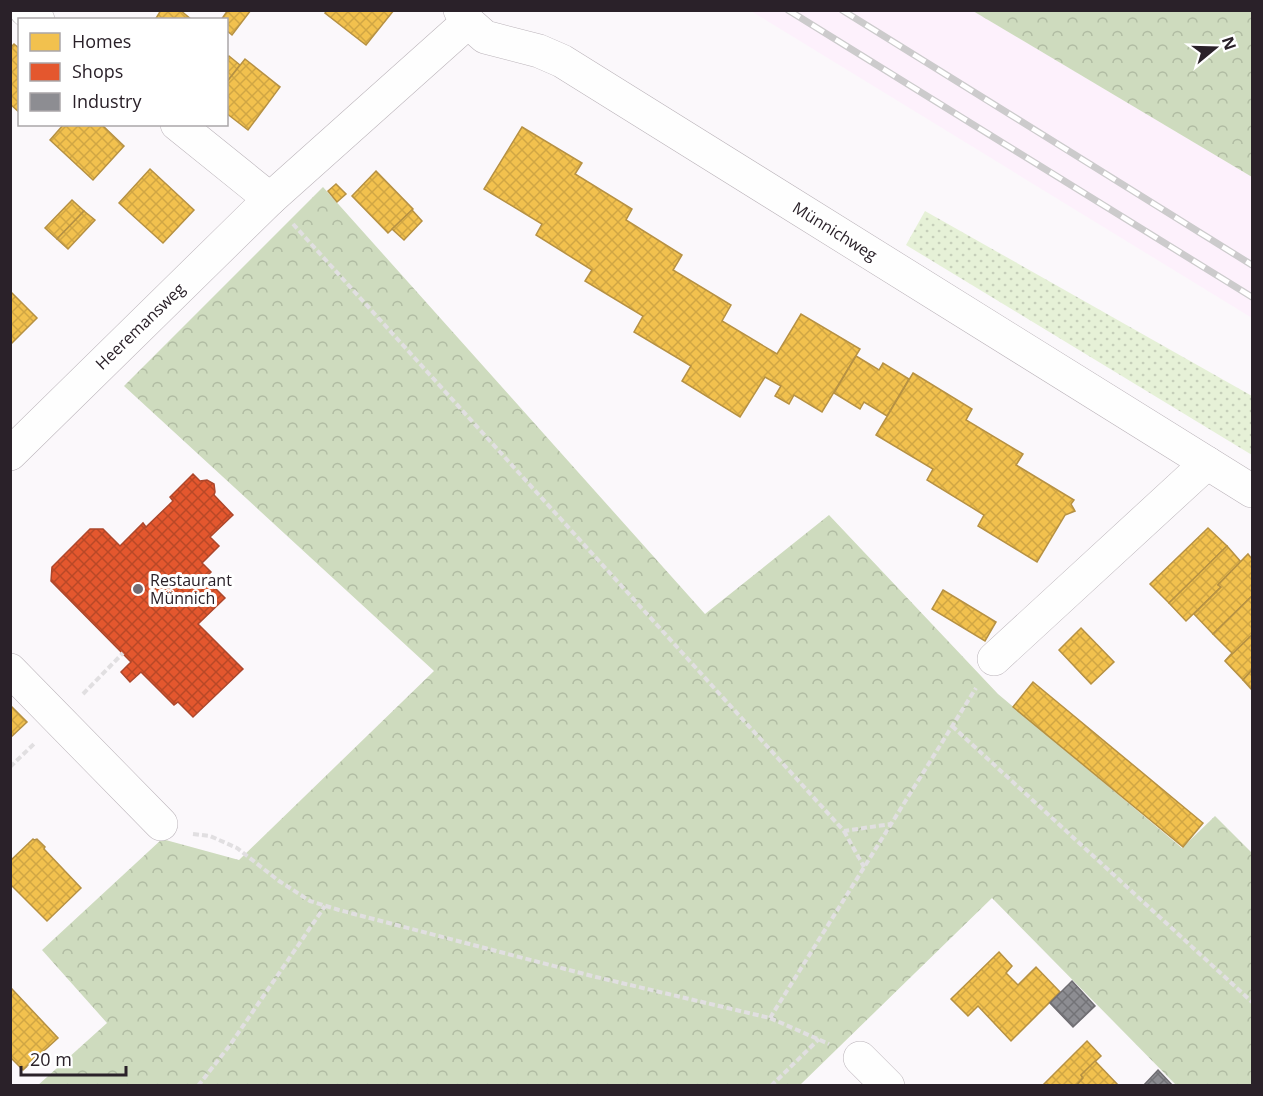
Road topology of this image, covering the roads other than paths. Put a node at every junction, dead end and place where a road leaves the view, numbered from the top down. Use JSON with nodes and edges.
{"nodes":[{"id":1,"x":464,"y":16,"type":"edge"},
{"id":2,"x":179,"y":126,"type":"edge"},
{"id":3,"x":270,"y":199,"type":"junction"},
{"id":4,"x":10,"y":453,"type":"edge"},
{"id":5,"x":1207,"y":463,"type":"junction"},
{"id":6,"x":1252,"y":490,"type":"edge"},
{"id":7,"x":994,"y":659,"type":"road end"},
{"id":8,"x":10,"y":670,"type":"edge"},
{"id":9,"x":161,"y":824,"type":"road end"},
{"id":10,"x":860,"y":1058,"type":"road end"},
{"id":11,"x":888,"y":1086,"type":"edge"}],
"edges":[{"from":1,"to":3,"type":"street","name":"Heeremansweg"},
{"from":1,"to":5,"type":"street","name":"Münnichweg"},
{"from":2,"to":3,"type":"street"},
{"from":3,"to":4,"type":"street","name":"Heeremansweg"},
{"from":5,"to":6,"type":"street","name":"Münnichweg"},
{"from":5,"to":7,"type":"street"},
{"from":8,"to":9,"type":"street"},
{"from":10,"to":11,"type":"street"}]}
